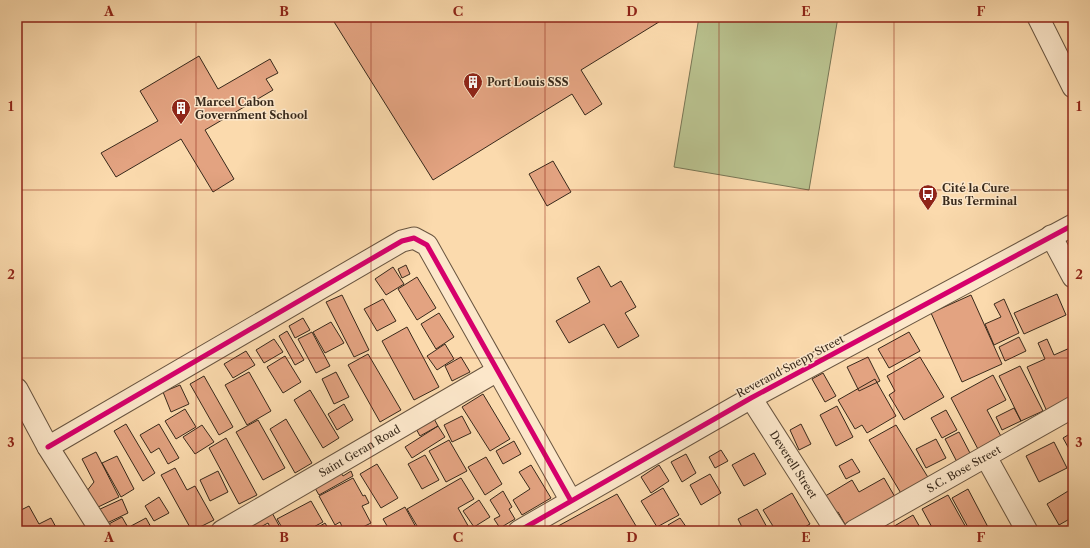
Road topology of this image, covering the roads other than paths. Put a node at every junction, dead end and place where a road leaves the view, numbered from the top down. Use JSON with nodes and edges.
{"nodes":[{"id":1,"x":1038,"y":17,"type":"edge"},
{"id":2,"x":1073,"y":87,"type":"edge"},
{"id":3,"x":1073,"y":224,"type":"edge"},
{"id":4,"x":1051,"y":236,"type":"junction"},
{"id":5,"x":1073,"y":277,"type":"edge"},
{"id":6,"x":497,"y":371,"type":"junction"},
{"id":7,"x":17,"y":389,"type":"edge"},
{"id":8,"x":751,"y":398,"type":"junction"},
{"id":9,"x":1073,"y":407,"type":"edge"},
{"id":10,"x":48,"y":447,"type":"junction"},
{"id":11,"x":986,"y":456,"type":"junction"},
{"id":12,"x":570,"y":501,"type":"junction"},
{"id":13,"x":101,"y":531,"type":"edge"},
{"id":14,"x":222,"y":531,"type":"edge"},
{"id":15,"x":519,"y":531,"type":"edge"},
{"id":16,"x":836,"y":531,"type":"edge"},
{"id":17,"x":854,"y":531,"type":"edge"},
{"id":18,"x":1027,"y":531,"type":"edge"}],
"edges":[{"from":1,"to":2,"type":"street"},
{"from":3,"to":4,"type":"street","name":"Reverand Snepp Street"},
{"from":4,"to":5,"type":"street"},
{"from":4,"to":8,"type":"street","name":"Reverand Snepp Street"},
{"from":6,"to":10,"type":"street"},
{"from":6,"to":12,"type":"street"},
{"from":6,"to":14,"type":"street","name":"Saint Geran Road"},
{"from":7,"to":10,"type":"street"},
{"from":8,"to":12,"type":"street","name":"Reverand Snepp Street"},
{"from":8,"to":16,"type":"street","name":"Deverell Street"},
{"from":9,"to":11,"type":"street","name":"S.C. Bose Street"},
{"from":10,"to":13,"type":"street"},
{"from":11,"to":17,"type":"street","name":"S.C. Bose Street"},
{"from":11,"to":18,"type":"street"},
{"from":12,"to":15,"type":"street","name":"Reverand Snepp Street"}]}
